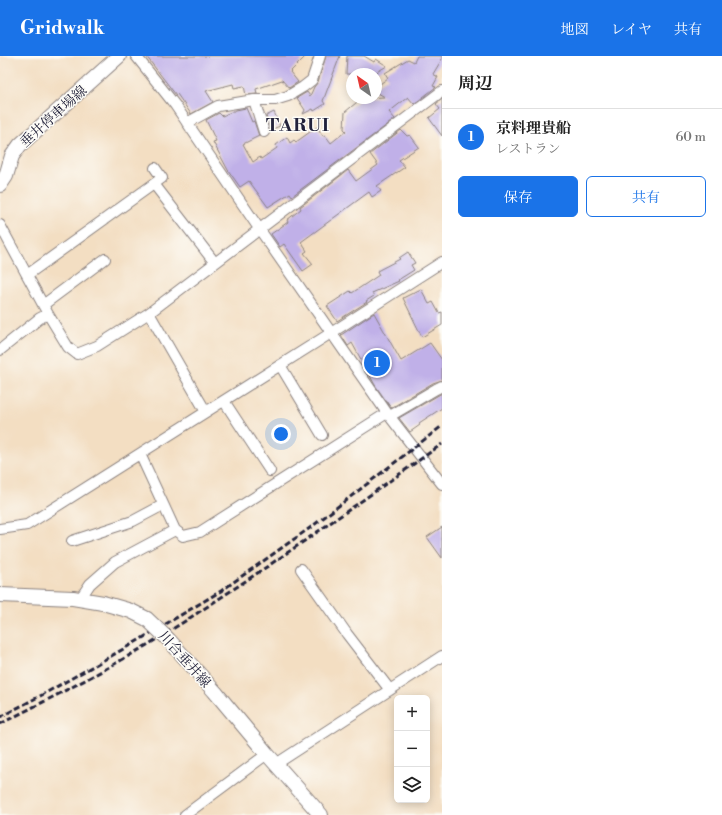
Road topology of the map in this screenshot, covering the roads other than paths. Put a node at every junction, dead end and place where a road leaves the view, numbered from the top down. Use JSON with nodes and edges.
{"nodes":[{"id":1,"x":119,"y":56,"type":"edge"},
{"id":2,"x":136,"y":56,"type":"edge"},
{"id":3,"x":320,"y":56,"type":"edge"},
{"id":4,"x":442,"y":91,"type":"edge"},
{"id":5,"x":254,"y":100,"type":"junction"},
{"id":6,"x":187,"y":123,"type":"junction"},
{"id":7,"x":264,"y":132,"type":"dead end"},
{"id":8,"x":155,"y":168,"type":"dead end"},
{"id":9,"x":2,"y":176,"type":"edge"},
{"id":10,"x":154,"y":184,"type":"junction"},
{"id":11,"x":0,"y":225,"type":"edge"},
{"id":12,"x":260,"y":230,"type":"junction"},
{"id":13,"x":105,"y":259,"type":"dead end"},
{"id":14,"x":442,"y":262,"type":"edge"},
{"id":15,"x":215,"y":263,"type":"junction"},
{"id":16,"x":27,"y":275,"type":"junction"},
{"id":17,"x":46,"y":309,"type":"junction"},
{"id":18,"x":149,"y":313,"type":"junction"},
{"id":19,"x":331,"y":333,"type":"junction"},
{"id":20,"x":0,"y":350,"type":"edge"},
{"id":21,"x":280,"y":366,"type":"junction"},
{"id":22,"x":442,"y":386,"type":"edge"},
{"id":23,"x":224,"y":400,"type":"junction"},
{"id":24,"x":206,"y":412,"type":"junction"},
{"id":25,"x":388,"y":415,"type":"junction"},
{"id":26,"x":322,"y":435,"type":"dead end"},
{"id":27,"x":140,"y":454,"type":"junction"},
{"id":28,"x":270,"y":471,"type":"dead end"},
{"id":29,"x":442,"y":484,"type":"edge"},
{"id":30,"x":163,"y":505,"type":"junction"},
{"id":31,"x":0,"y":529,"type":"edge"},
{"id":32,"x":175,"y":530,"type":"junction"},
{"id":33,"x":72,"y":541,"type":"dead end"},
{"id":34,"x":301,"y":569,"type":"dead end"},
{"id":35,"x":0,"y":595,"type":"edge"},
{"id":36,"x":80,"y":599,"type":"junction"},
{"id":37,"x":442,"y":656,"type":"edge"},
{"id":38,"x":390,"y":690,"type":"junction"},
{"id":39,"x":272,"y":759,"type":"junction"},
{"id":40,"x":185,"y":815,"type":"edge"},
{"id":41,"x":321,"y":815,"type":"edge"}],
"edges":[{"from":1,"to":9,"type":"main road","name":"垂井停車場線"},
{"from":2,"to":6,"type":"street"},
{"from":3,"to":5,"type":"street"},
{"from":4,"to":12,"type":"street"},
{"from":5,"to":6,"type":"street"},
{"from":5,"to":7,"type":"street"},
{"from":6,"to":12,"type":"street"},
{"from":8,"to":10,"type":"street"},
{"from":10,"to":15,"type":"street"},
{"from":10,"to":16,"type":"street"},
{"from":11,"to":16,"type":"street"},
{"from":12,"to":15,"type":"street"},
{"from":12,"to":19,"type":"street"},
{"from":13,"to":17,"type":"street"},
{"from":14,"to":19,"type":"street"},
{"from":15,"to":18,"type":"street"},
{"from":16,"to":17,"type":"street"},
{"from":17,"to":18,"type":"street"},
{"from":17,"to":20,"type":"street"},
{"from":18,"to":24,"type":"street"},
{"from":19,"to":21,"type":"street"},
{"from":19,"to":25,"type":"street"},
{"from":21,"to":23,"type":"street"},
{"from":21,"to":26,"type":"street"},
{"from":22,"to":25,"type":"street"},
{"from":23,"to":24,"type":"street"},
{"from":23,"to":28,"type":"street"},
{"from":24,"to":27,"type":"street"},
{"from":25,"to":29,"type":"street"},
{"from":25,"to":32,"type":"street"},
{"from":27,"to":30,"type":"street"},
{"from":27,"to":31,"type":"street"},
{"from":30,"to":32,"type":"street"},
{"from":30,"to":33,"type":"street"},
{"from":32,"to":36,"type":"street"},
{"from":34,"to":38,"type":"street"},
{"from":35,"to":36,"type":"main road","name":"川合垂井線"},
{"from":36,"to":39,"type":"main road","name":"川合垂井線","bridge":true},
{"from":37,"to":38,"type":"street"},
{"from":38,"to":39,"type":"street"},
{"from":39,"to":40,"type":"street"},
{"from":39,"to":41,"type":"main road","name":"川合垂井線"}]}
